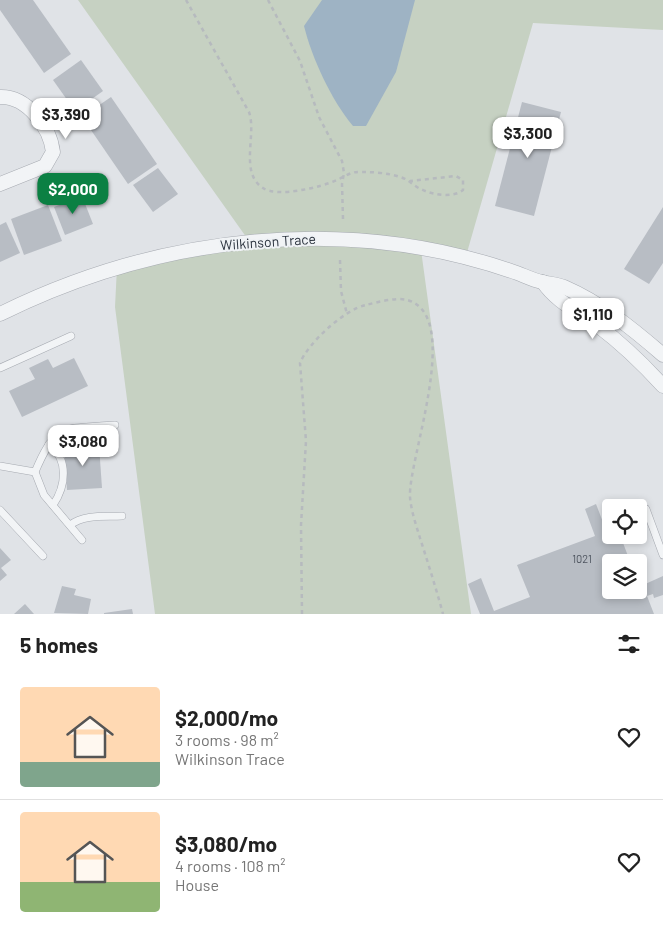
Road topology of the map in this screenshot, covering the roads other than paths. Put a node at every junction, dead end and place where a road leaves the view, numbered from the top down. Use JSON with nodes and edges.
{"nodes":[{"id":1,"x":0,"y":97,"type":"edge"},
{"id":2,"x":0,"y":184,"type":"edge"},
{"id":3,"x":543,"y":282,"type":"junction"},
{"id":4,"x":0,"y":314,"type":"edge"},
{"id":5,"x":71,"y":336,"type":"dead end"},
{"id":6,"x":663,"y":355,"type":"edge"},
{"id":7,"x":0,"y":368,"type":"edge"},
{"id":8,"x":663,"y":386,"type":"edge"},
{"id":9,"x":114,"y":425,"type":"dead end"},
{"id":10,"x":49,"y":444,"type":"junction"},
{"id":11,"x":0,"y":466,"type":"edge"},
{"id":12,"x":35,"y":472,"type":"junction"},
{"id":13,"x":53,"y":505,"type":"junction"},
{"id":14,"x":0,"y":510,"type":"edge"},
{"id":15,"x":647,"y":512,"type":"edge"},
{"id":16,"x":122,"y":516,"type":"dead end"},
{"id":17,"x":70,"y":525,"type":"junction"},
{"id":18,"x":82,"y":540,"type":"dead end"},
{"id":19,"x":663,"y":555,"type":"edge"},
{"id":20,"x":43,"y":556,"type":"dead end"}],
"edges":[{"from":1,"to":2,"type":"street"},
{"from":3,"to":4,"type":"street","name":"Wilkinson Trace"},
{"from":3,"to":6,"type":"street","name":"Wilkinson Trace"},
{"from":3,"to":8,"type":"street","name":"Wilkinson Trace"},
{"from":5,"to":7,"type":"lane"},
{"from":9,"to":10,"type":"lane"},
{"from":10,"to":12,"type":"lane"},
{"from":10,"to":13,"type":"lane"},
{"from":11,"to":12,"type":"lane"},
{"from":12,"to":13,"type":"lane"},
{"from":13,"to":17,"type":"lane"},
{"from":14,"to":20,"type":"lane"},
{"from":15,"to":19,"type":"lane"},
{"from":16,"to":17,"type":"lane"},
{"from":17,"to":18,"type":"lane"}]}
